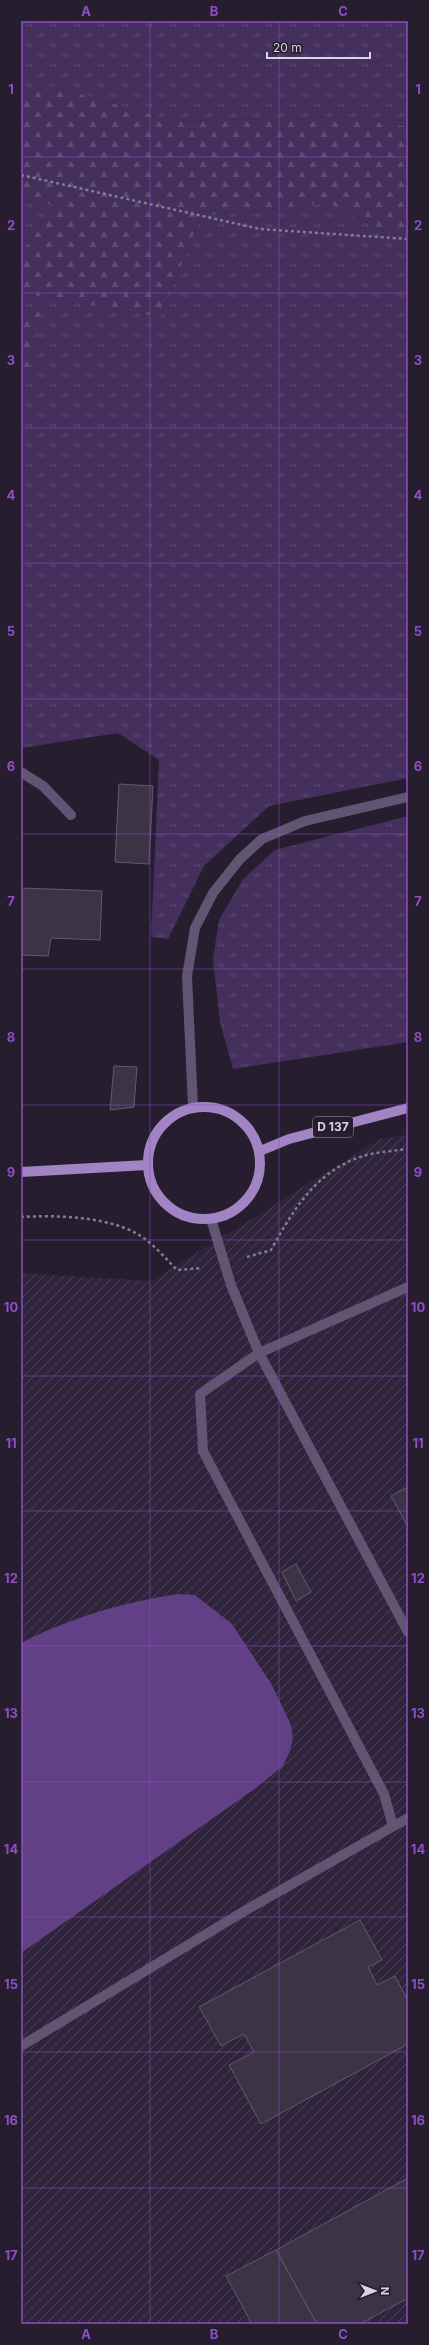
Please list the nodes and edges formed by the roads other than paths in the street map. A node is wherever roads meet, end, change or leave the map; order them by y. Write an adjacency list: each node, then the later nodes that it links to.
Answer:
1 (21, 772): 3 (lane)
2 (408, 797): 4 (lane)
3 (71, 815)
4 (194, 1107): 6 (main road); 7 (main road)
5 (408, 1108): 6 (main road, D 137)
6 (260, 1151): 9 (main road)
7 (147, 1165): 8 (main road); 9 (main road)
8 (21, 1172)
9 (211, 1219): 11 (lane)
10 (408, 1287): 11 (lane)
11 (259, 1353): 12 (lane); 14 (lane)
12 (408, 1632)
13 (408, 1818): 14 (lane)
14 (393, 1826): 15 (lane)
15 (21, 2046)

